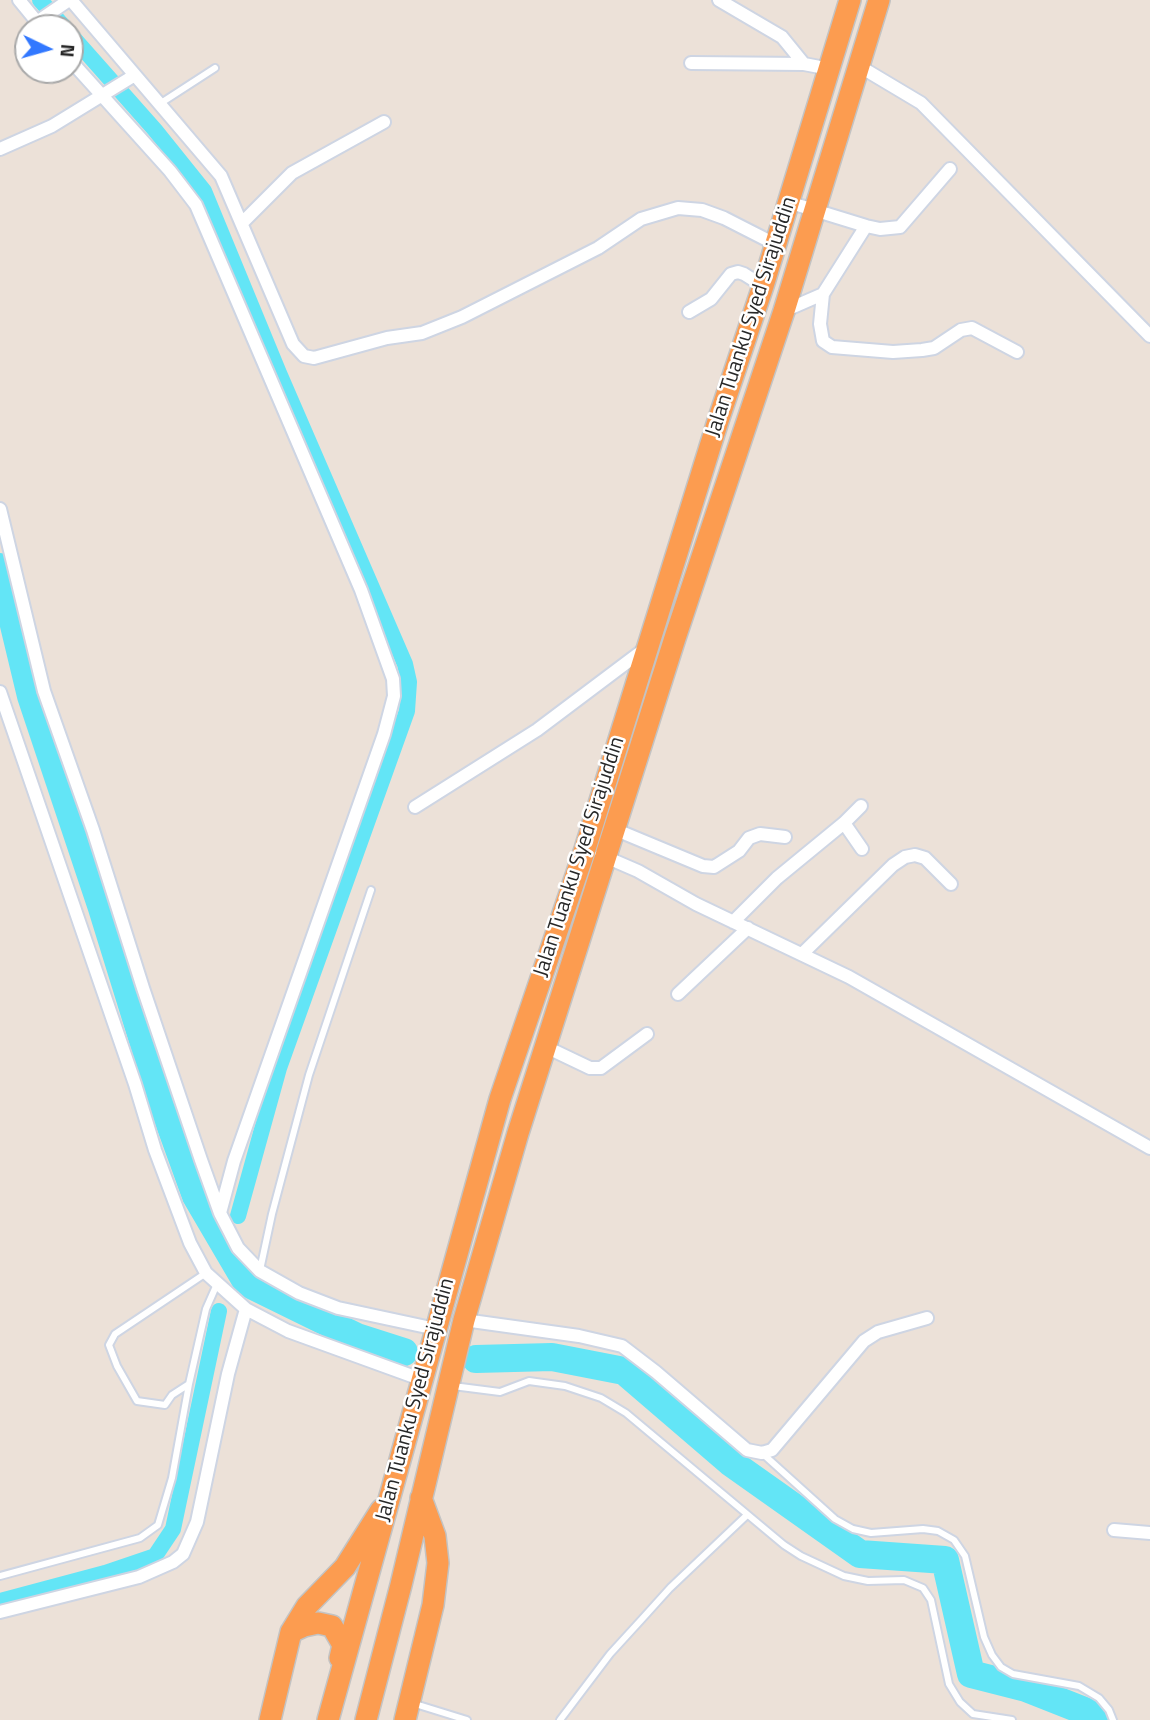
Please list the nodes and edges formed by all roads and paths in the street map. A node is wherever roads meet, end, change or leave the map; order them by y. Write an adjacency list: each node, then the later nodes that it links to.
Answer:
1 (19, 0): 6 (street)
2 (719, 0): 9 (street)
3 (850, 0): 12 (highway, Jalan Tuanku Syed Sirajuddin)
4 (879, 0): 10 (highway, Jalan Tuanku Syed Sirajuddin)
5 (66, 2): 7 (street); 14 (street)
6 (32, 14)
7 (51, 14)
8 (691, 63): 9 (street)
9 (804, 64): 12 (street)
10 (859, 66): 21 (highway, Jalan Tuanku Syed Sirajuddin); 29 (street)
11 (215, 68): 16 (lane)
12 (830, 69): 20 (highway, Jalan Tuanku Syed Sirajuddin)
13 (84, 73): 15 (street)
14 (130, 79): 15 (street); 16 (street)
15 (106, 94): 18 (street); 51 (street)
16 (161, 103): 22 (street)
17 (384, 122): 22 (street)
18 (0, 149)
19 (950, 169): 23 (street)
20 (788, 202): 21 (street); 24 (highway, Jalan Tuanku Syed Sirajuddin)
21 (814, 211): 23 (street); 27 (highway, Jalan Tuanku Syed Sirajuddin)
22 (242, 223): 24 (street)
23 (866, 226): 26 (street)
24 (775, 244): 25 (highway, Jalan Tuanku Syed Sirajuddin)
25 (763, 285): 28 (street); 32 (highway, Jalan Tuanku Syed Sirajuddin)
26 (823, 294): 27 (street); 30 (street)
27 (784, 311): 37 (highway, Jalan Tuanku Syed Sirajuddin)
28 (689, 312)
29 (1150, 336)
30 (1017, 352)
31 (0, 509): 51 (street)
32 (647, 647): 35 (street); 39 (highway, Jalan Tuanku Syed Sirajuddin)
33 (0, 692): 53 (street)
34 (861, 806): 36 (street)
35 (415, 807)
36 (844, 823): 40 (street); 44 (street)
37 (614, 829): 38 (street); 41 (highway, Jalan Tuanku Syed Sirajuddin)
38 (785, 837)
39 (584, 849): 41 (street); 58 (highway, Jalan Tuanku Syed Sirajuddin)
40 (862, 849)
41 (605, 857): 44 (street); 49 (highway, Jalan Tuanku Syed Sirajuddin)
42 (951, 884): 46 (street)
43 (371, 890): 52 (lane)
44 (733, 922): 45 (street)
45 (748, 928): 46 (street); 47 (street)
46 (803, 953): 50 (street)
47 (678, 993)
48 (647, 1034): 49 (street)
49 (546, 1047): 57 (highway, Jalan Tuanku Syed Sirajuddin)
50 (1150, 1148)
51 (220, 1213): 52 (street)
52 (260, 1271): 58 (street)
53 (206, 1273): 54 (street); 60 (lane)
54 (217, 1284): 55 (street); 60 (lane)
55 (246, 1309): 59 (street); 71 (street)
56 (928, 1318): 62 (street)
57 (464, 1320): 61 (highway, Jalan Tuanku Syed Sirajuddin); 62 (street)
58 (436, 1329): 59 (highway, Jalan Tuanku Syed Sirajuddin)
59 (422, 1380): 63 (highway, Jalan Tuanku Syed Sirajuddin)
60 (189, 1384): 68 (lane)
61 (448, 1385): 64 (highway, Jalan Tuanku Syed Sirajuddin); 65 (lane)
62 (762, 1453): 81 (lane)
63 (393, 1491): 72 (highway); 73 (highway, Jalan Tuanku Syed Sirajuddin)
64 (421, 1498): 69 (highway, Jalan Tuanku Syed Sirajuddin); 70 (highway)
65 (747, 1515): 79 (lane); 80 (lane)
66 (1114, 1530): 67 (street)
67 (1150, 1533)
68 (0, 1577)
69 (401, 1585): 70 (highway); 77 (highway, Jalan Tuanku Syed Sirajuddin)
70 (433, 1605): 74 (highway)
71 (0, 1612)
72 (291, 1632): 73 (highway); 75 (highway)
73 (333, 1696): 76 (highway, Jalan Tuanku Syed Sirajuddin)
74 (407, 1711): 78 (lane)
75 (270, 1720)
76 (328, 1720)
77 (366, 1720)
78 (467, 1720)
79 (560, 1720)
80 (1012, 1720)
81 (1112, 1720)

